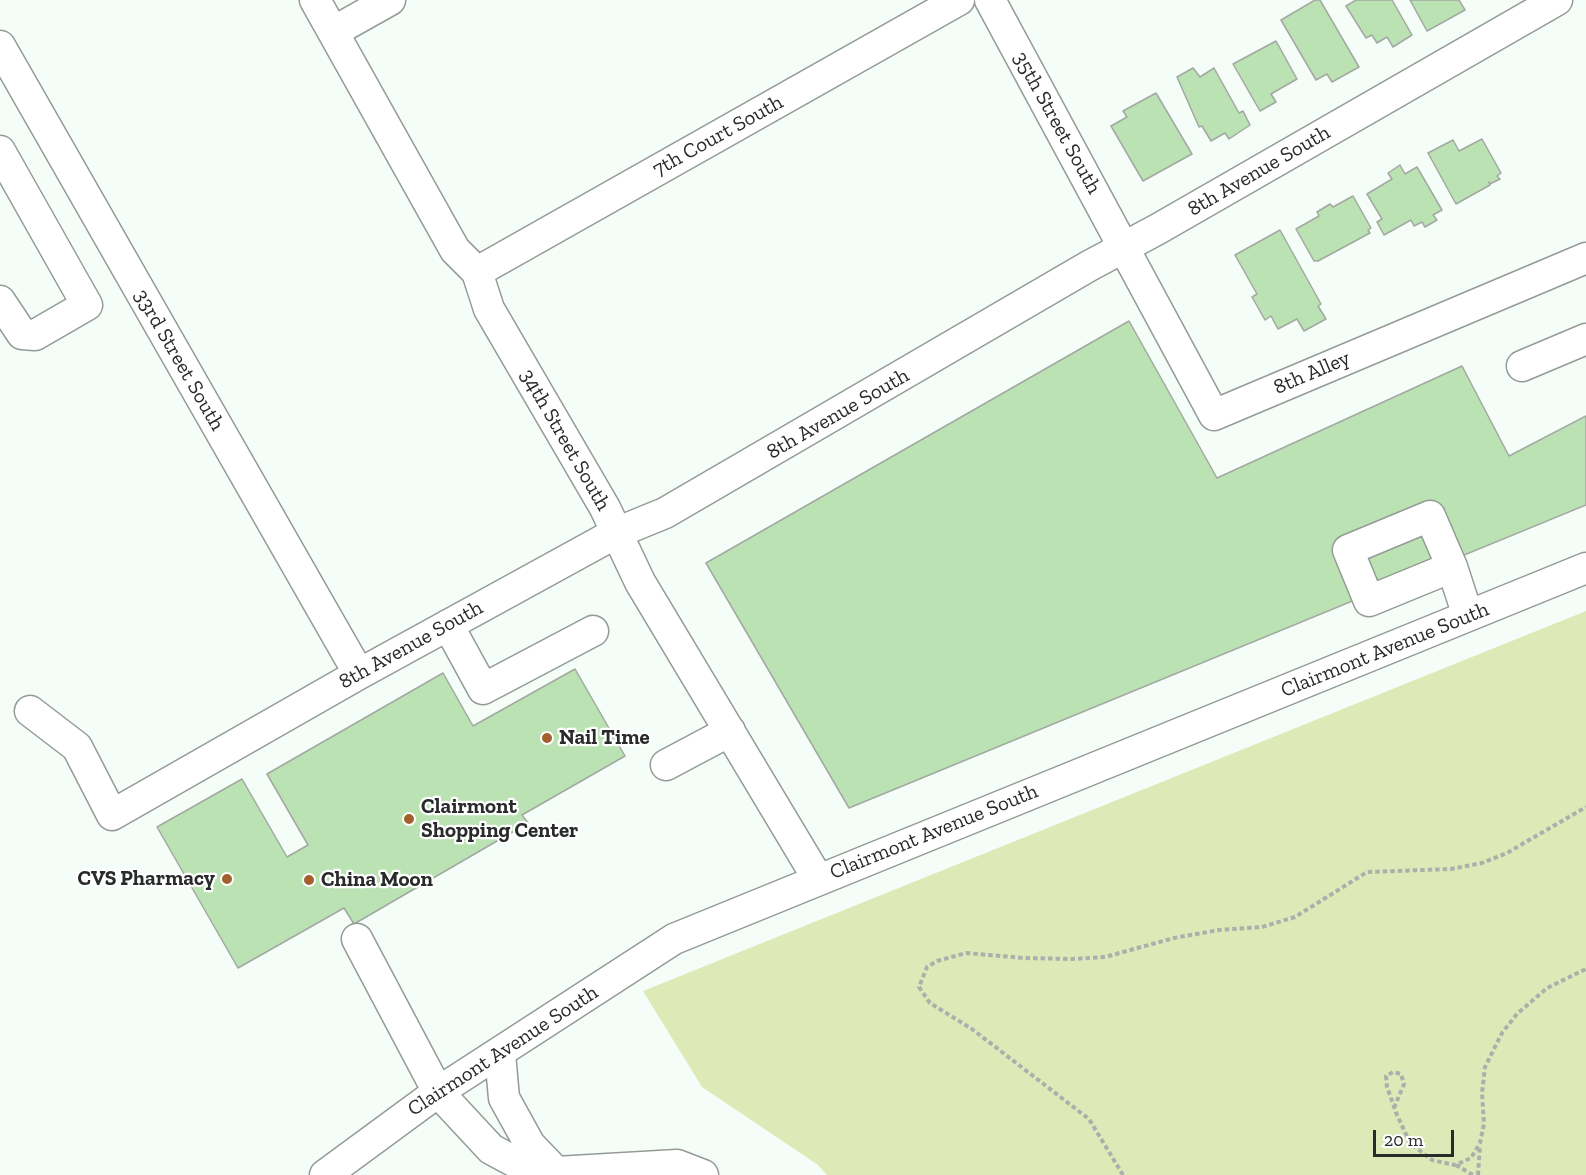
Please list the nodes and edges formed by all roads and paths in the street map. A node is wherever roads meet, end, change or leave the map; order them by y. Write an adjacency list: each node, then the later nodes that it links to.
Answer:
1 (315, 0): 6 (street, 34th Street South)
2 (390, 0): 6 (street)
3 (959, 0): 11 (street, 7th Court South)
4 (990, 0): 9 (street, 35th Street South)
5 (1557, 0): 9 (street, 8th Avenue South)
6 (333, 32): 11 (street, 34th Street South)
7 (0, 46): 21 (street, 33rd Street South)
8 (0, 151): 12 (street)
9 (1125, 247): 10 (street, 8th Alley); 15 (street, 8th Avenue South)
10 (1586, 258)
11 (477, 272): 15 (street, 34th Street South)
12 (0, 301)
13 (1586, 339): 14 (street)
14 (1522, 366)
15 (616, 533): 19 (street, 8th Avenue South); 23 (street, 34th Street South)
16 (1452, 567): 18 (street)
17 (1586, 568): 18 (street, Clairmont Avenue South)
18 (1468, 616): 26 (street, Clairmont Avenue South)
19 (448, 625): 20 (street); 21 (street, 8th Avenue South)
20 (593, 631)
21 (359, 674): 22 (street, 8th Avenue South)
22 (30, 711)
23 (730, 731): 24 (street); 26 (street, 34th Street South)
24 (666, 765)
25 (1586, 807): 37 (path)
26 (818, 879): 29 (street, Clairmont Avenue South)
27 (357, 939): 30 (street)
28 (1586, 969): 32 (path)
29 (500, 1054): 30 (street, Clairmont Avenue South); 34 (street)
30 (438, 1092): 34 (street); 35 (street, Clairmont Avenue South)
31 (1394, 1108): 31 (path); 33 (path)
32 (1482, 1135): 33 (path); 39 (path)
33 (1455, 1165): 38 (path)
34 (556, 1172): 36 (street)
35 (325, 1175)
36 (703, 1175)
37 (1123, 1175)
38 (1473, 1175)
39 (1479, 1175)

